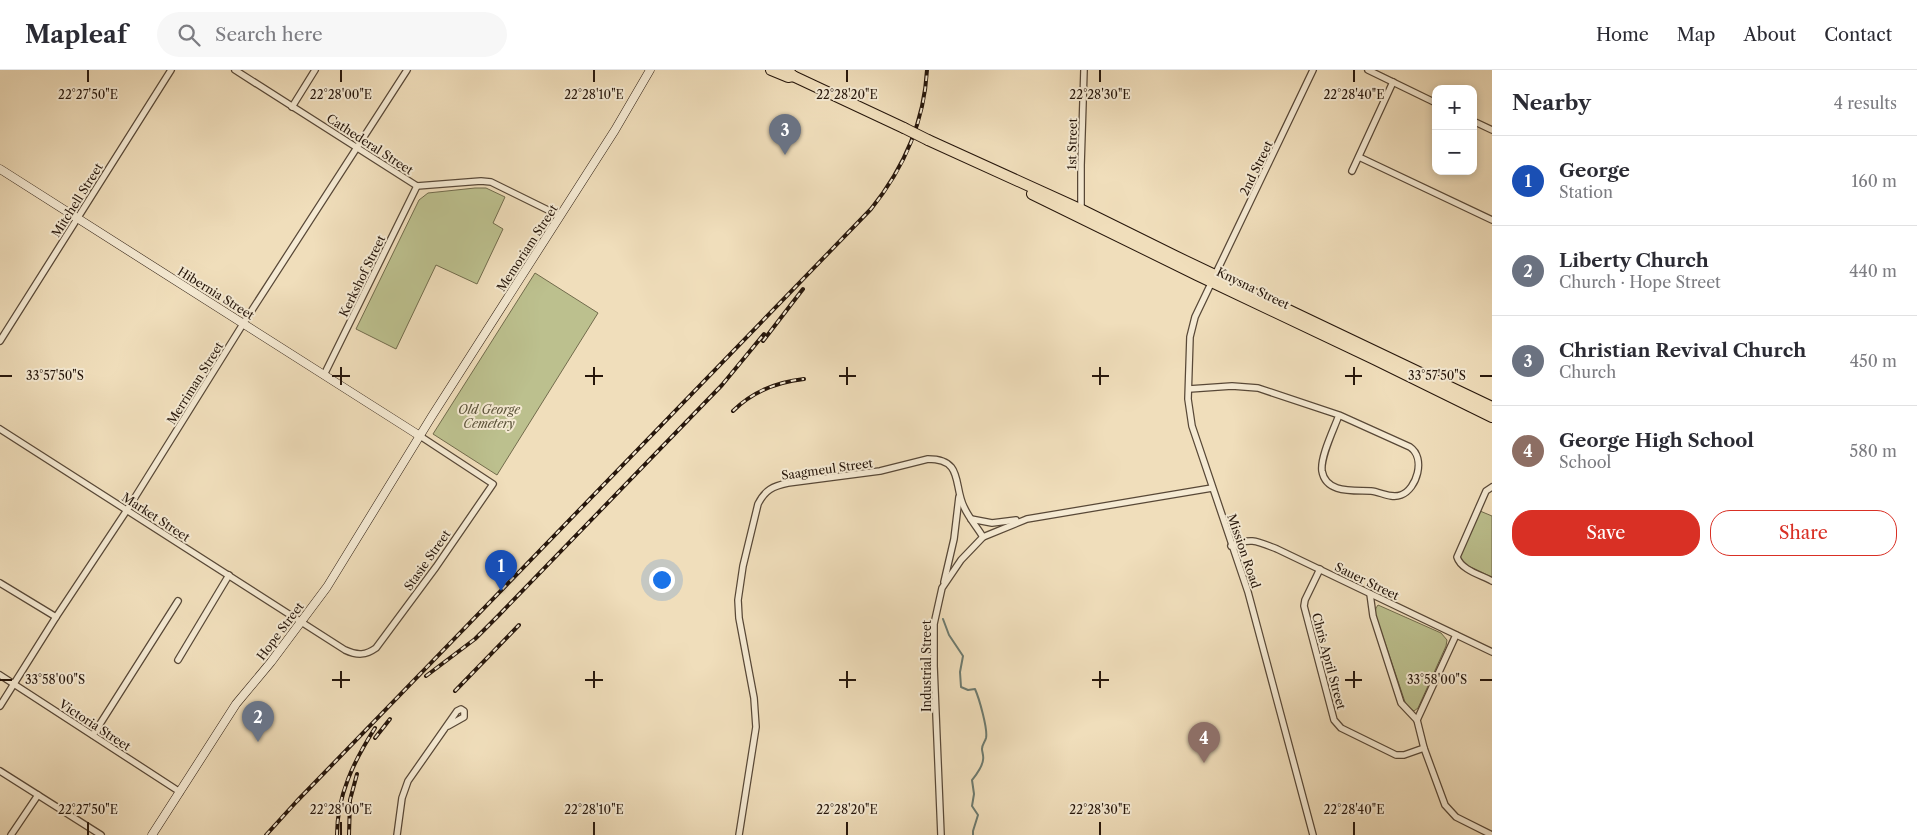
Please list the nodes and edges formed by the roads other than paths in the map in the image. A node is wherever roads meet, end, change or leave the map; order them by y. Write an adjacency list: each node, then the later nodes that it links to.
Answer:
1 (171, 70): 23 (street, Mitchell Street)
2 (235, 70): 13 (street, Cathederal Street)
3 (315, 70): 13 (street)
4 (407, 70): 16 (street, Merriman Street)
5 (650, 70): 22 (street, Memoriam Street)
6 (771, 70): 10 (highway, Knysna Street)
7 (1084, 70): 21 (street, 1st Street)
8 (1313, 70): 25 (street, 2nd Street)
9 (1368, 70): 11 (street)
10 (790, 73): 21 (highway, Knysna Street, bridge)
11 (1392, 82): 12 (street); 17 (street)
12 (1432, 101)
13 (292, 107): 16 (street, Cathederal Street)
14 (1477, 123): 15 (street)
15 (1492, 130)
16 (357, 147): 20 (street, Cathederal Street); 26 (street, Merriman Street)
17 (1359, 157): 19 (street); 24 (street)
18 (0, 169): 23 (street, Hibernia Street)
19 (1352, 172)
20 (417, 186): 22 (street, Cathederal Street); 28 (street, Kerkshof Street)
21 (1081, 214): 25 (highway, Knysna Street)
22 (560, 216): 34 (street, Memoriam Street)
23 (77, 218): 26 (street, Hibernia Street); 27 (street, Mitchell Street)
24 (1492, 220)
25 (1213, 278): 29 (street, Mission Road); 30 (highway, Knysna Street); 32 (highway, Knysna Street)
26 (243, 324): 28 (street, Hibernia Street); 38 (street, Merriman Street)
27 (0, 340)
28 (324, 375): 34 (street, Hibernia Street)
29 (1189, 389): 31 (street); 36 (street, Mission Road)
30 (1492, 407)
31 (1339, 415): 31 (street)
32 (1492, 418)
33 (0, 429): 38 (street, Market Street)
34 (420, 436): 51 (street, Hope Street); 51 (street, Stasie Street)
35 (1492, 487): 45 (street)
36 (1212, 488): 40 (street, Industrial Street); 42 (street, Mission Road)
37 (960, 495): 39 (street, Saagmeul Street); 47 (street); 69 (street, Saagmeul Street)
38 (127, 510): 44 (street, Market Street); 50 (street, Merriman Street)
39 (971, 519): 40 (street); 41 (street, Saagmeul Street)
40 (1027, 519): 41 (street, Industrial Street)
41 (983, 537): 47 (street, Industrial Street)
42 (1232, 546): 43 (street, Sauer Street); 71 (street, Mission Road)
43 (1320, 569): 48 (street, Sauer Street); 61 (street, Chris April Street)
44 (229, 575): 51 (street, Market Street); 54 (street)
45 (1492, 581)
46 (0, 583): 50 (street)
47 (942, 588): 70 (street, Industrial Street)
48 (1370, 594): 52 (street, Sauer Street); 58 (street)
49 (178, 601): 60 (street)
50 (56, 618): 56 (street, Merriman Street)
51 (301, 621): 63 (street, Hope Street)
52 (1456, 635): 53 (street, Sauer Street); 58 (street)
53 (1492, 652)
54 (178, 660)
55 (0, 675): 56 (street, Victoria Street)
56 (14, 684): 57 (street, Merriman Street); 60 (street, Victoria Street)
57 (0, 706)
58 (1417, 720): 61 (street)
59 (448, 726): 68 (street)
60 (92, 735): 63 (street, Victoria Street)
61 (1424, 748): 72 (street)
62 (0, 771): 64 (street)
63 (180, 792): 67 (street, Hope Street)
64 (38, 795): 65 (street); 66 (street)
65 (11, 835)
66 (101, 835)
67 (152, 835)
68 (397, 835)
69 (739, 835)
70 (941, 835)
71 (1313, 835)
72 (1492, 835)

